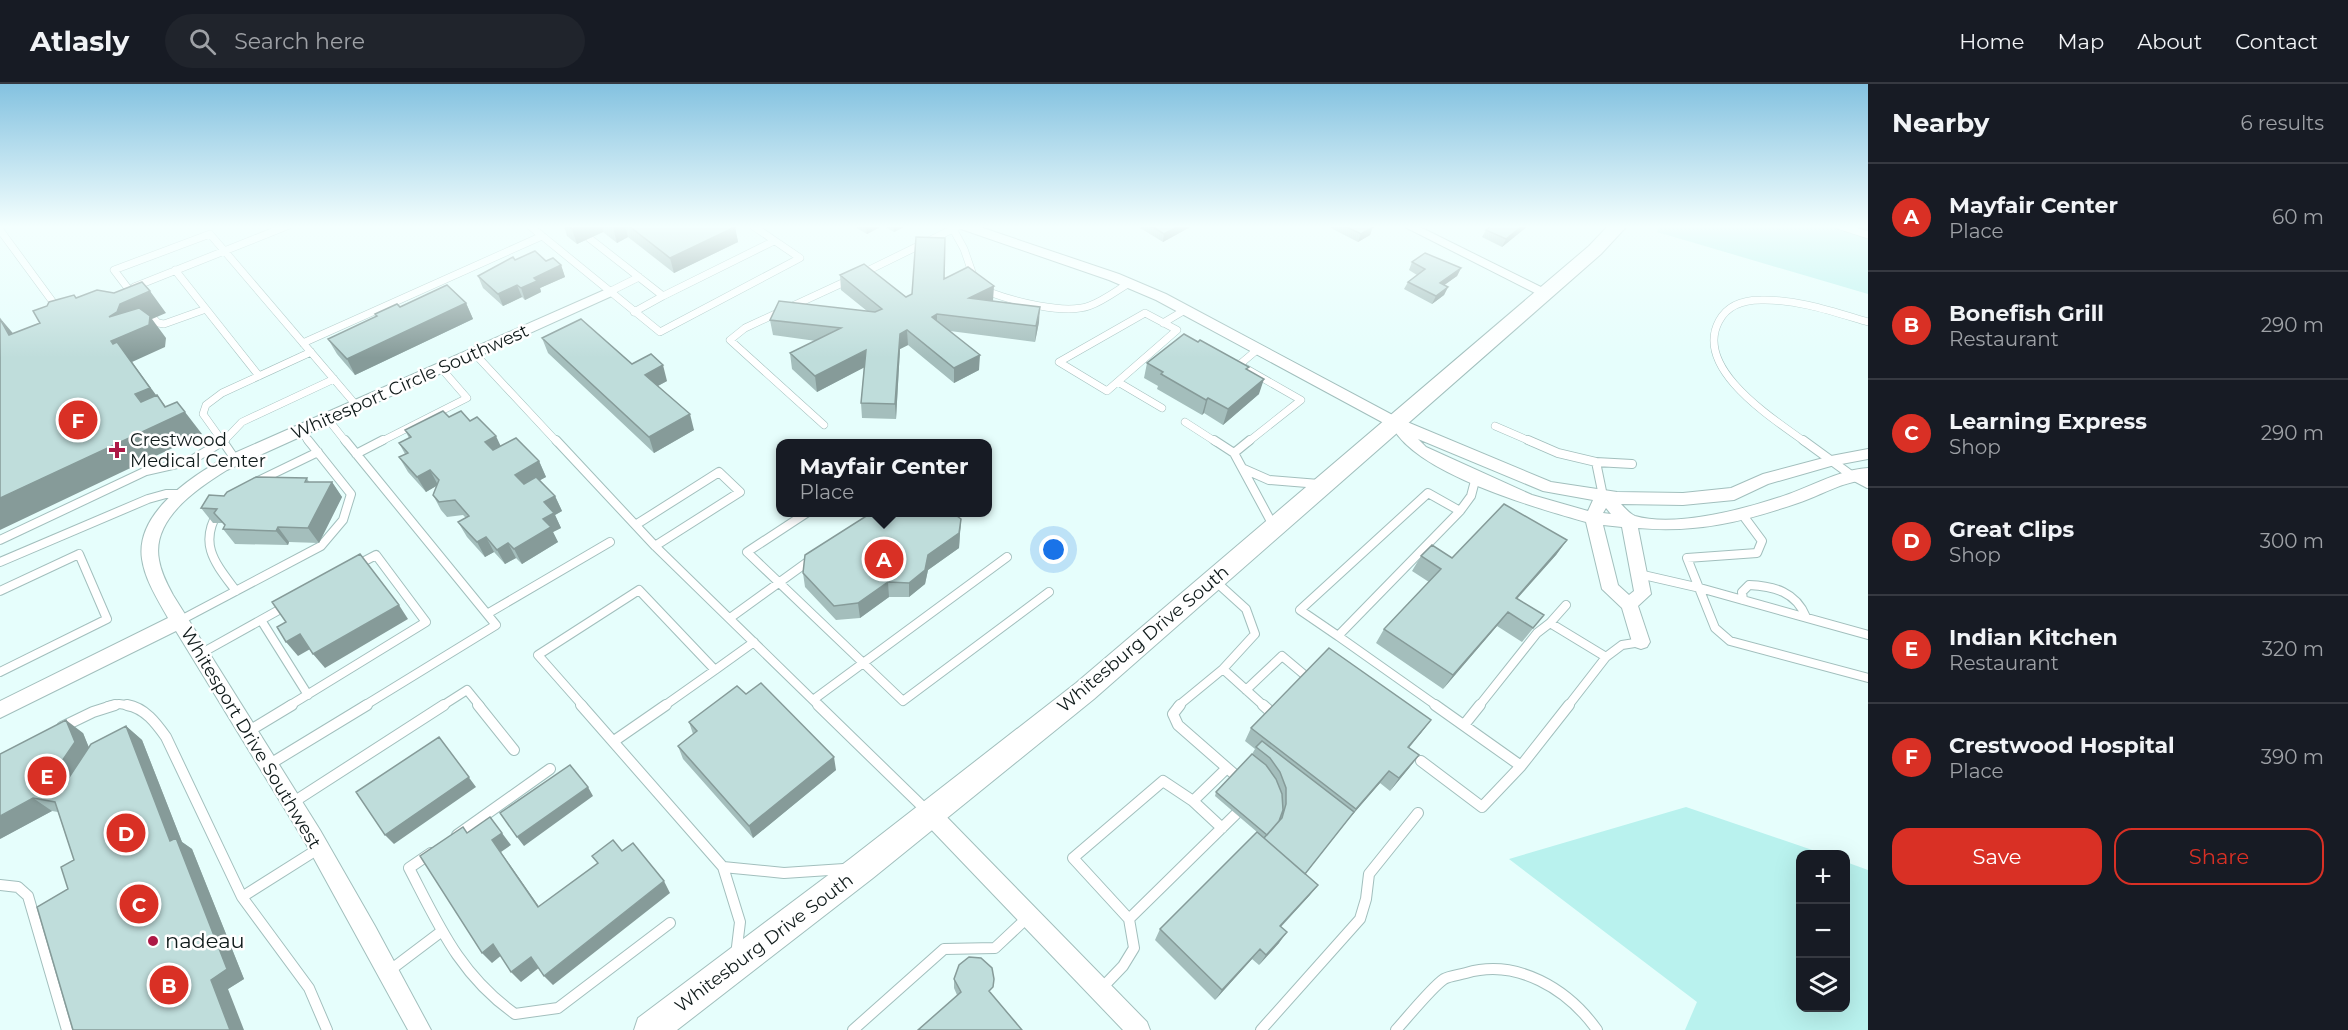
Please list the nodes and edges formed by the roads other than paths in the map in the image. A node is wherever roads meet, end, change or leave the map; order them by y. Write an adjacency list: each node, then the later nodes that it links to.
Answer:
1 (29, 270): 27 (lane)
2 (114, 270): 18 (lane)
3 (175, 270): 18 (lane); 24 (lane)
4 (240, 270): 32 (lane)
5 (466, 270): 32 (lane)
6 (583, 270): 19 (lane)
7 (630, 270): 15 (lane)
8 (715, 270): 23 (lane)
9 (777, 270): 26 (lane)
10 (870, 270): 47 (lane)
11 (971, 270): 17 (lane)
12 (1090, 270): 16 (street)
13 (1499, 270): 22 (street)
14 (1572, 270): 22 (main road, Whitesburg Drive South)
15 (639, 277): 19 (lane); 23 (lane)
16 (1129, 283): 20 (lane); 25 (street)
17 (981, 285)
18 (128, 289): 21 (lane); 24 (lane)
19 (609, 292): 26 (lane); 35 (street, Whitesport Circle Southwest)
20 (989, 292)
21 (117, 293)
22 (1546, 293): 46 (main road, Whitesburg Drive South)
23 (663, 296): 26 (lane)
24 (206, 309): 39 (lane)
25 (1185, 310): 29 (lane); 33 (street)
26 (634, 312)
27 (52, 319)
28 (1868, 322): 56 (lane)
29 (1163, 323): 30 (lane); 41 (lane)
30 (1177, 330): 31 (lane); 41 (lane)
31 (1187, 336)
32 (303, 343): 34 (lane)
33 (1258, 348): 37 (lane); 46 (street)
34 (310, 352): 39 (lane); 40 (lane)
35 (474, 354): 38 (street, Whitesport Circle Southwest); 74 (lane)
36 (1228, 359): 37 (lane)
37 (1239, 365): 52 (lane)
38 (441, 368): 42 (street, Whitesport Circle Southwest); 53 (lane)
39 (259, 376): 50 (lane)
40 (334, 379): 42 (lane); 50 (lane)
41 (1118, 382): 43 (lane)
42 (357, 405): 44 (street, Whitesport Circle Southwest)
43 (1162, 408)
44 (327, 418): 49 (street, Whitesport Circle Southwest); 53 (lane)
45 (1185, 422): 52 (lane)
46 (1395, 423): 62 (street); 63 (main road, Whitesburg Drive South); 67 (street)
47 (824, 425)
48 (1495, 426): 57 (lane)
49 (300, 430): 51 (lane); 55 (street, Whitesport Circle Southwest)
50 (223, 442): 55 (lane); 76 (lane)
51 (318, 452): 65 (lane); 88 (lane)
52 (1234, 453): 59 (lane)
53 (356, 454): 94 (lane)
54 (1868, 454): 56 (street)
55 (235, 459): 66 (street, Whitesport Circle Southwest)
56 (1831, 461): 61 (lane); 67 (street)
57 (1596, 462): 58 (lane); 67 (lane)
58 (1632, 464)
59 (1244, 468): 63 (lane); 75 (lane)
60 (1868, 474): 61 (street)
61 (1851, 475): 64 (lane); 70 (street)
62 (1476, 477): 69 (lane); 72 (street)
63 (1325, 484): 75 (main road, Whitesburg Drive South)
64 (1868, 484)
65 (244, 487)
66 (180, 494): 81 (lane); 98 (street, Whitesport Circle Southwest)
67 (1603, 496): 72 (street); 73 (street)
68 (224, 504): 88 (lane)
69 (1460, 512): 101 (lane); 101 (lane)
70 (1742, 514): 73 (street); 86 (lane)
71 (802, 517): 85 (lane)
72 (1593, 518): 73 (street); 92 (street)
73 (1629, 521): 83 (street)
74 (636, 524): 78 (lane); 78 (lane)
75 (1274, 528): 84 (main road, Whitesburg Drive South)
76 (0, 540)
77 (610, 542): 94 (lane)
78 (655, 546): 95 (lane)
79 (821, 551): 85 (lane)
80 (1007, 557): 106 (lane)
81 (0, 562)
82 (344, 573): 113 (lane)
83 (1639, 574): 86 (lane); 92 (street)
84 (1214, 580): 107 (lane); 129 (main road, Whitesburg Drive South)
85 (778, 583): 95 (lane); 106 (lane)
86 (1700, 588): 90 (lane); 111 (lane)
87 (0, 591): 109 (lane)
88 (236, 591): 98 (lane)
89 (1049, 592): 106 (lane)
90 (1743, 600): 96 (lane); 96 (lane)
91 (292, 602): 97 (lane)
92 (1629, 604): 103 (street)
93 (1566, 605): 99 (lane)
94 (487, 614): 123 (lane)
95 (730, 618): 102 (lane)
96 (1806, 618): 100 (lane)
97 (261, 620): 104 (lane); 113 (lane)
98 (179, 621): 104 (street, Whitesport Drive Southwest); 115 (street, Whitesport Drive Southwest)
99 (1550, 622): 105 (lane); 117 (lane)
100 (1868, 635)
101 (1338, 636): 117 (lane)
102 (754, 642): 108 (lane); 114 (lane)
103 (1641, 642): 105 (lane)
104 (200, 654): 118 (street, Whitesport Drive Southwest)
105 (1606, 657): 124 (lane)
106 (863, 664): 114 (lane)
107 (1223, 669): 112 (lane); 126 (lane)
108 (715, 670): 120 (lane); 120 (lane)
109 (0, 672)
110 (1307, 677): 112 (lane)
111 (1868, 678)
112 (1246, 690): 116 (lane)
113 (308, 695): 118 (lane)
114 (813, 700): 129 (lane)
115 (0, 710)
116 (1272, 713)
117 (1464, 725): 124 (lane)
118 (249, 731): 123 (street, Whitesport Drive Southwest)
119 (52, 732): 136 (lane)
120 (614, 741): 133 (lane)
121 (514, 750): 127 (lane)
122 (1421, 761): 124 (lane)
123 (270, 764): 127 (street, Whitesport Drive Southwest)
124 (1521, 766)
125 (550, 769): 140 (lane)
126 (1193, 801): 131 (lane); 138 (lane)
127 (292, 803): 132 (street, Whitesport Drive Southwest)
128 (1418, 813): 150 (lane)
129 (930, 814): 134 (main road, Whitesburg Drive South); 137 (street)
130 (1236, 814): 131 (lane)
131 (1222, 828): 138 (lane)
132 (318, 849): 136 (lane); 142 (street, Whitesport Drive Southwest)
133 (723, 867): 134 (lane); 141 (lane)
134 (862, 868): 141 (main road, Whitesburg Drive South)
135 (0, 885): 144 (lane)
136 (242, 897): 145 (lane)
137 (1029, 916): 143 (street); 148 (lane)
138 (1129, 919): 143 (lane)
139 (670, 923): 140 (lane)
140 (442, 931): 142 (lane)
141 (735, 966): 147 (main road, Whitesburg Drive South)
142 (389, 971): 146 (street, Whitesport Drive Southwest)
143 (1100, 990): 149 (street)
144 (67, 1030)
145 (327, 1030)
146 (420, 1030)
147 (650, 1030)
148 (853, 1030)
149 (1139, 1030)
150 (1262, 1030)
151 (1396, 1030): 152 (lane)
152 (1598, 1030)

